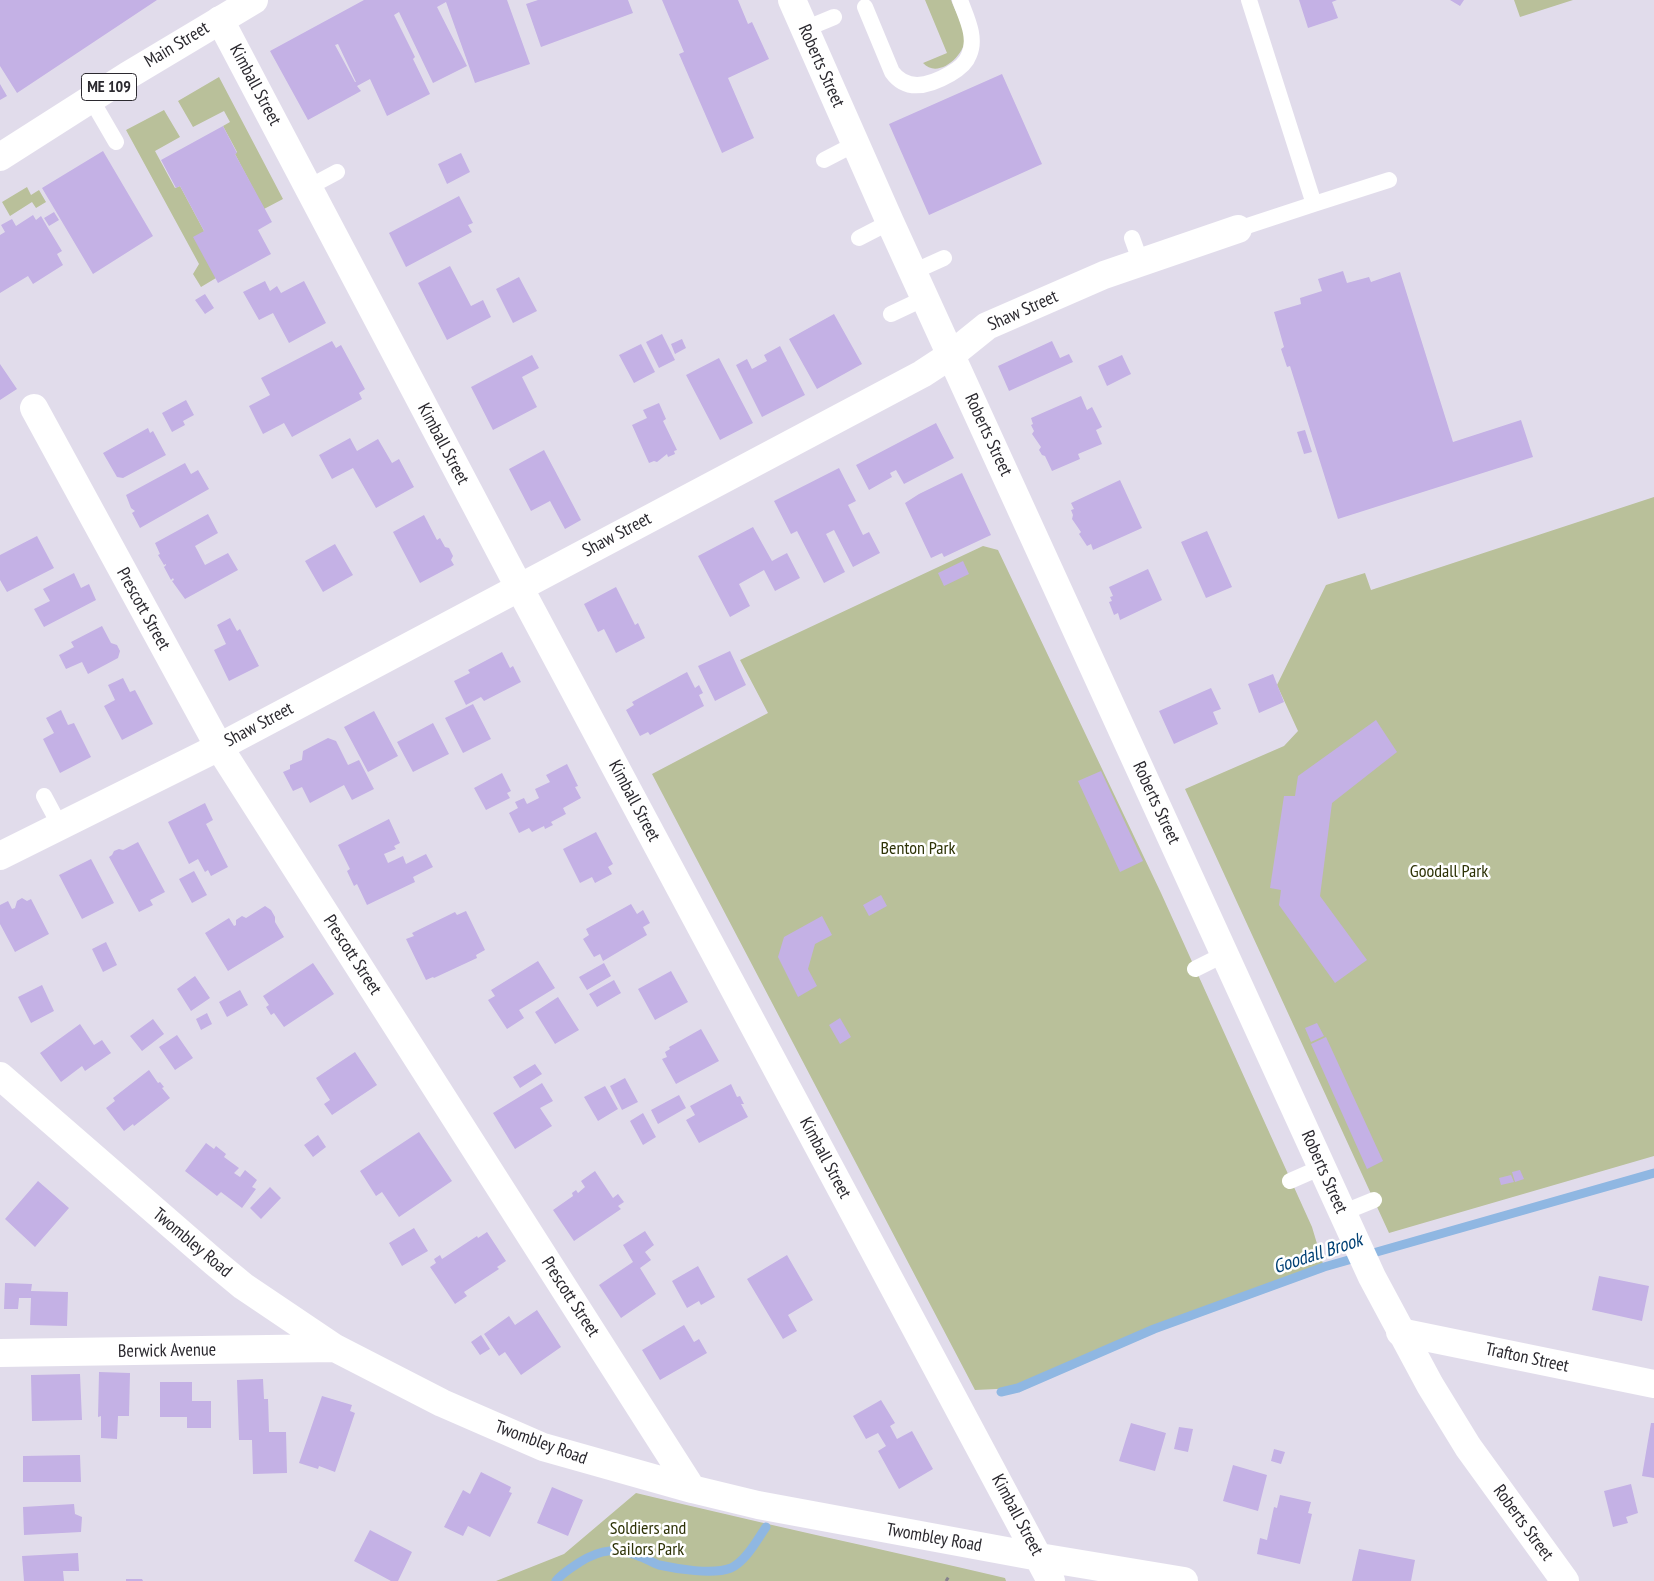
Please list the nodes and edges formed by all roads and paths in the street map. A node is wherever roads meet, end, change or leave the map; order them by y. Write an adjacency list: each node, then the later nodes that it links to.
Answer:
1 (254, 0): 7 (main road, Main Street / ME 109)
2 (792, 0): 8 (main road, Roberts Street)
3 (960, 0): 5 (lane)
4 (1249, 0): 17 (lane)
5 (865, 7)
6 (834, 17): 8 (lane)
7 (220, 20): 9 (main road, Main Street / ME 109); 16 (main road, Kimball Street)
8 (805, 29): 11 (main road, Roberts Street)
9 (91, 99): 10 (lane); 12 (main road, Main Street / ME 109)
10 (116, 142)
11 (856, 144): 13 (lane); 18 (main road, Roberts Street)
12 (0, 156)
13 (824, 160)
14 (337, 172): 16 (lane)
15 (1389, 180): 17 (lane)
16 (309, 187): 29 (main road, Kimball Street)
17 (1314, 204): 19 (lane)
18 (890, 222): 20 (lane); 24 (main road, Roberts Street)
19 (1238, 229): 23 (main road, Shaw Street)
20 (859, 238)
21 (1132, 238): 23 (lane)
22 (944, 258): 24 (lane)
23 (1141, 263): 27 (main road, Shaw Street)
24 (913, 272): 25 (main road, Roberts Street)
25 (925, 298): 26 (lane); 27 (main road, Roberts Street)
26 (891, 314)
27 (951, 354): 29 (main road, Shaw Street); 34 (main road, Roberts Street)
28 (34, 408): 30 (main road, Prescott Street)
29 (519, 587): 30 (main road, Shaw Street); 46 (main road, Kimball Street)
30 (219, 746): 32 (main road, Shaw Street); 45 (main road, Prescott Street)
31 (44, 796): 32 (lane)
32 (60, 826): 33 (main road, Shaw Street)
33 (0, 856)
34 (1225, 954): 35 (lane); 37 (main road, Roberts Street)
35 (1195, 969)
36 (0, 1076): 42 (main road, Twombley Road)
37 (1322, 1168): 38 (lane); 40 (main road, Roberts Street)
38 (1290, 1181)
39 (1374, 1200): 40 (lane)
40 (1346, 1222): 41 (main road, Roberts Street)
41 (1400, 1332): 44 (main road, Trafton Street); 51 (main road, Roberts Street)
42 (335, 1348): 43 (main road, Berwick Avenue); 45 (main road, Twombley Road)
43 (0, 1353)
44 (1654, 1384)
45 (692, 1489): 46 (main road, Twombley Road)
46 (1040, 1557): 49 (main road, Kimball Street); 50 (main road, Twombley Road)
47 (950, 1576): 48 (path)
48 (946, 1581)
49 (1051, 1581)
50 (1184, 1581)
51 (1565, 1581)

